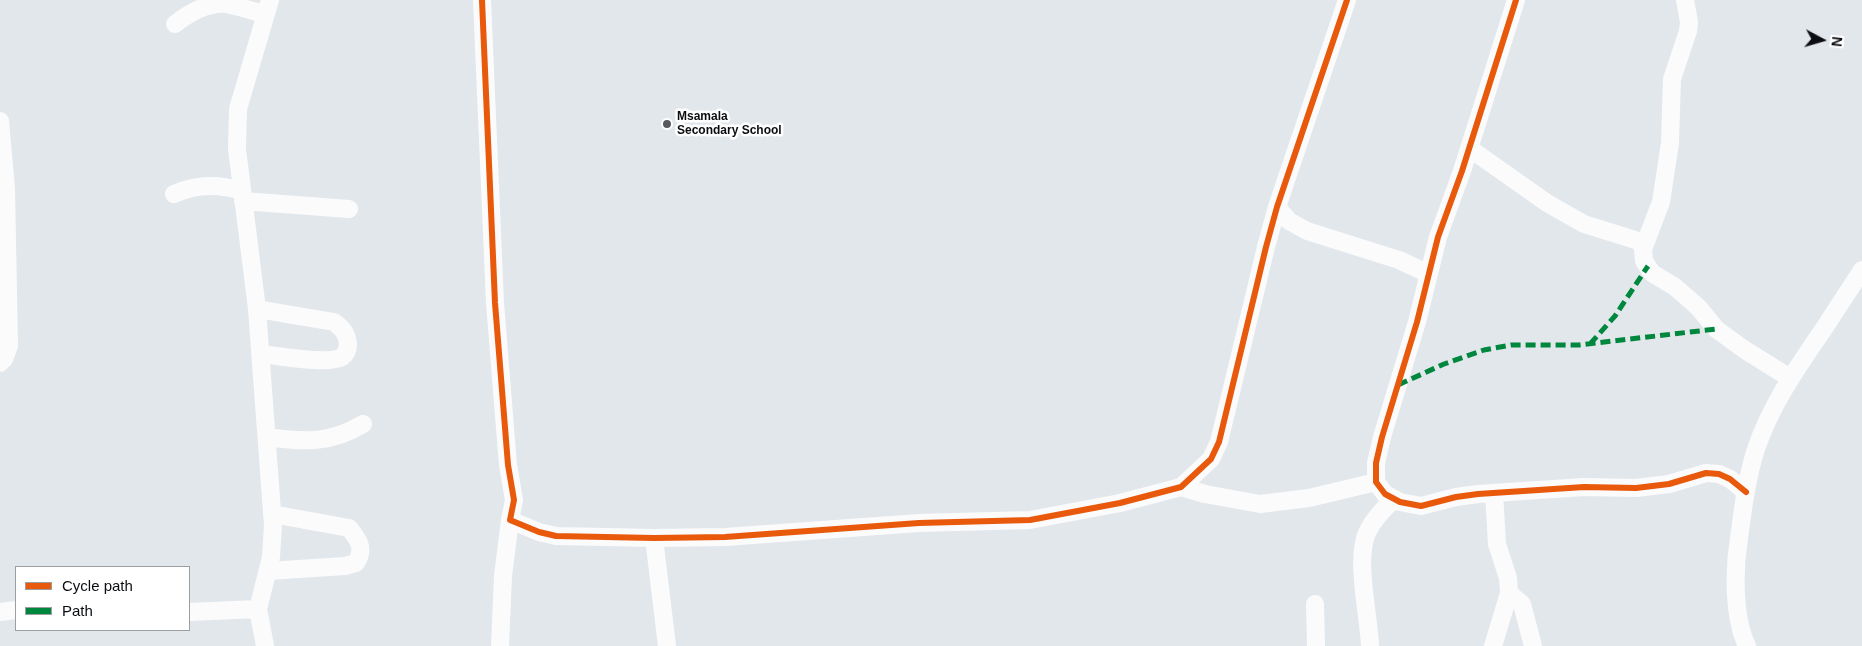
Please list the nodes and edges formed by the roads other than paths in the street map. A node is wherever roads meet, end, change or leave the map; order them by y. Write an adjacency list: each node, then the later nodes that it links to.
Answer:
1 (482, 0): 28 (street)
2 (1347, 0): 11 (street)
3 (1516, 0): 8 (street)
4 (1685, 0): 13 (street)
5 (268, 7): 6 (street); 10 (street)
6 (175, 24)
7 (0, 121): 18 (street)
8 (1469, 148): 13 (street); 15 (street)
9 (174, 194): 10 (street)
10 (243, 196): 12 (street); 16 (street)
11 (1277, 207): 15 (street); 23 (street)
12 (349, 208)
13 (1645, 243): 19 (street)
14 (1862, 270): 19 (street)
15 (1429, 274): 22 (street)
16 (257, 309): 17 (street); 17 (street)
17 (260, 354): 21 (street)
18 (0, 363)
19 (1790, 378): 24 (street)
20 (363, 424): 21 (street)
21 (267, 437): 27 (street)
22 (1376, 482): 23 (street); 26 (street)
23 (1181, 486): 29 (street)
24 (1746, 492): 25 (street); 44 (street)
25 (1494, 493): 26 (street); 31 (street)
26 (1394, 499): 41 (street)
27 (272, 514): 30 (street); 30 (street)
28 (510, 520): 29 (street); 38 (street)
29 (654, 538): 39 (street)
30 (268, 571): 33 (street)
31 (1509, 592): 42 (street); 43 (street)
32 (1315, 604): 40 (street)
33 (258, 609): 36 (street); 37 (street)
34 (15, 610): 35 (street)
35 (0, 612)
36 (190, 612)
37 (265, 646)
38 (500, 646)
39 (668, 646)
40 (1316, 646)
41 (1370, 646)
42 (1493, 646)
43 (1533, 646)
44 (1747, 646)

